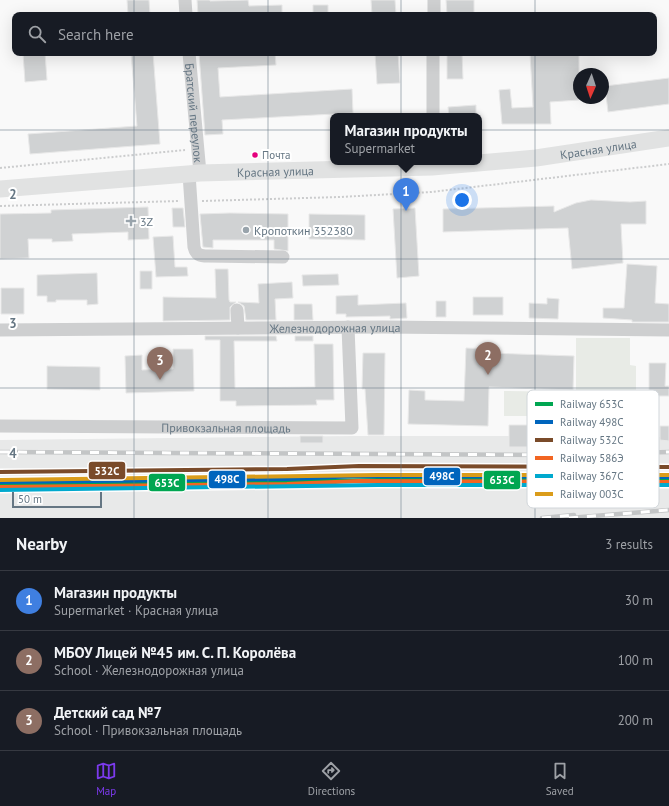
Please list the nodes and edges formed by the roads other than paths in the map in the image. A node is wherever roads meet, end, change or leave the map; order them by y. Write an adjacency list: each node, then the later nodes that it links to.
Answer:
1 (185, 0): 3 (street)
2 (434, 0): 4 (street)
3 (186, 12)
4 (434, 12)
5 (189, 56): 11 (street, Братский переулок)
6 (433, 56): 7 (street)
7 (433, 113)
8 (669, 138): 9 (main road, Красная улица)
9 (482, 162)
10 (432, 165): 11 (main road, Красная улица)
11 (194, 174): 12 (main road, Красная улица); 13 (street, Братский переулок)
12 (0, 189)
13 (283, 257)
14 (237, 310): 16 (street)
15 (348, 327): 16 (street, Железнодорожная улица); 18 (street, Железнодорожная улица); 19 (street, Привокзальная площадь)
16 (238, 328): 17 (street, Железнодорожная улица)
17 (0, 330)
18 (669, 330)
19 (0, 426)

